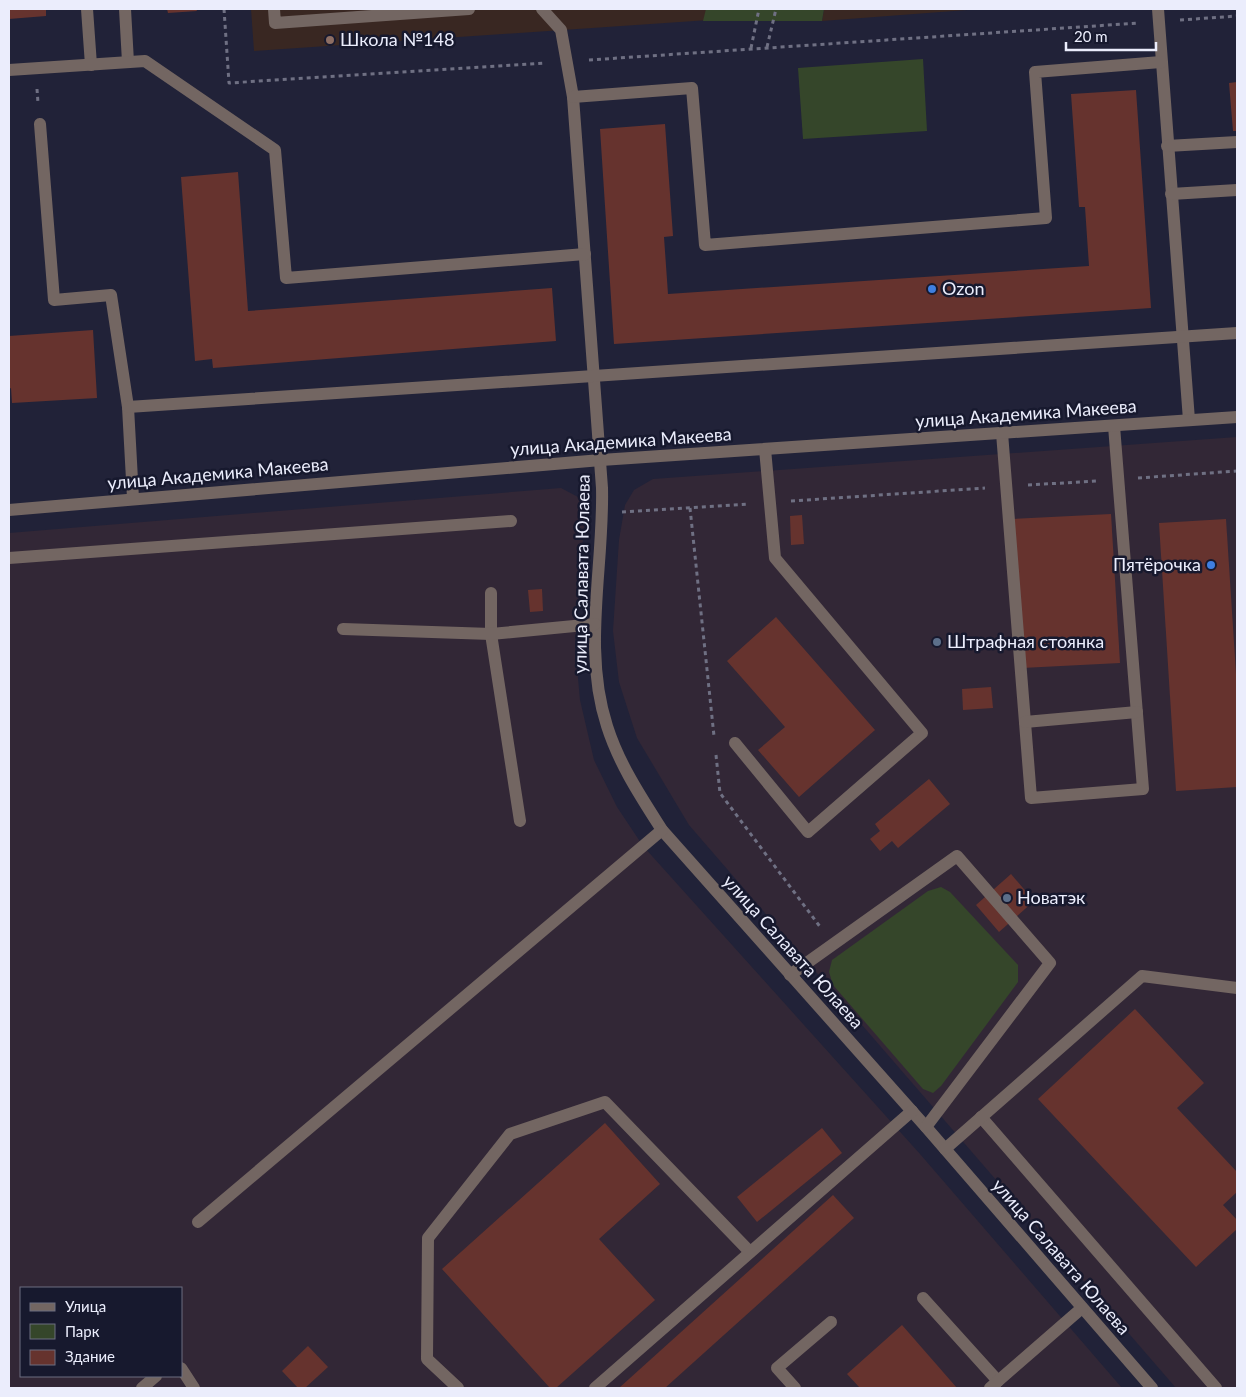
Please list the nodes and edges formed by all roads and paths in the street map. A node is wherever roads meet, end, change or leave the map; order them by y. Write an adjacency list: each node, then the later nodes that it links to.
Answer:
1 (87, 9): 16 (street)
2 (125, 9): 13 (street)
3 (224, 9): 14 (path)
4 (274, 9): 5 (street)
5 (469, 9)
6 (542, 9): 14 (street, улица Салавата Юлаева)
7 (759, 9): 12 (path)
8 (776, 9): 11 (path)
9 (1158, 15): 10 (path); 11 (path); 15 (street)
10 (1237, 16)
11 (768, 47): 12 (path)
12 (751, 48): 14 (path)
13 (128, 62): 16 (street); 25 (street)
14 (567, 62): 19 (street, улица Салавата Юлаева)
15 (1161, 62): 19 (street); 22 (street)
16 (91, 65): 17 (street)
17 (35, 68): 18 (street); 20 (path)
18 (9, 70)
19 (573, 98): 25 (street, улица Салавата Юлаева)
20 (40, 124): 29 (street)
21 (1237, 142): 22 (street)
22 (1167, 146): 24 (street)
23 (1237, 190): 24 (street)
24 (1171, 194): 27 (street)
25 (585, 254): 28 (street, улица Салавата Юлаева)
26 (1237, 333): 27 (street)
27 (1182, 336): 28 (street); 31 (street)
28 (594, 377): 29 (street); 35 (street, улица Салавата Юлаева)
29 (128, 407): 39 (street)
30 (1237, 417): 31 (street, улица Академика Макеева)
31 (1188, 420): 32 (street, улица Академика Макеева)
32 (1114, 426): 33 (street, улица Академика Макеева); 37 (street)
33 (1002, 433): 34 (street, улица Академика Макеева); 38 (street)
34 (765, 449): 35 (street, улица Академика Макеева); 40 (street)
35 (601, 460): 39 (street, улица Академика Макеева); 42 (street, улица Салавата Юлаева)
36 (1237, 471): 37 (path)
37 (1118, 479): 38 (path); 49 (street)
38 (1006, 487): 40 (path); 50 (street)
39 (133, 498): 41 (street, улица Академика Макеева)
40 (770, 502): 42 (path); 51 (street)
41 (9, 510)
42 (602, 514): 46 (street, улица Салавата Юлаева)
43 (511, 521): 44 (street)
44 (9, 558)
45 (491, 592): 48 (street)
46 (595, 624): 48 (street); 53 (street, улица Салавата Юлаева)
47 (343, 629): 48 (street)
48 (491, 634): 52 (street)
49 (1137, 712): 50 (street); 50 (street)
50 (1025, 722)
51 (735, 743)
52 (520, 821)
53 (662, 830): 54 (street, улица Салавата Юлаева); 60 (street)
54 (790, 975): 56 (street, улица Салавата Юлаева); 58 (street)
55 (1237, 988): 57 (street)
56 (912, 1111): 58 (street, улица Салавата Юлаева); 61 (street)
57 (981, 1117): 59 (street); 74 (street)
58 (926, 1127): 59 (street, улица Салавата Юлаева)
59 (945, 1149): 63 (street, улица Салавата Юлаева)
60 (198, 1222)
61 (750, 1252): 70 (street); 71 (street)
62 (923, 1298): 67 (street)
63 (1082, 1308): 67 (street); 73 (street, улица Салавата Юлаева)
64 (831, 1322): 72 (street)
65 (182, 1370): 69 (street)
66 (155, 1377): 68 (street)
67 (994, 1385)
68 (142, 1388)
69 (194, 1388)
70 (458, 1388)
71 (595, 1388)
72 (795, 1388)
73 (1152, 1388)
74 (1216, 1388)

